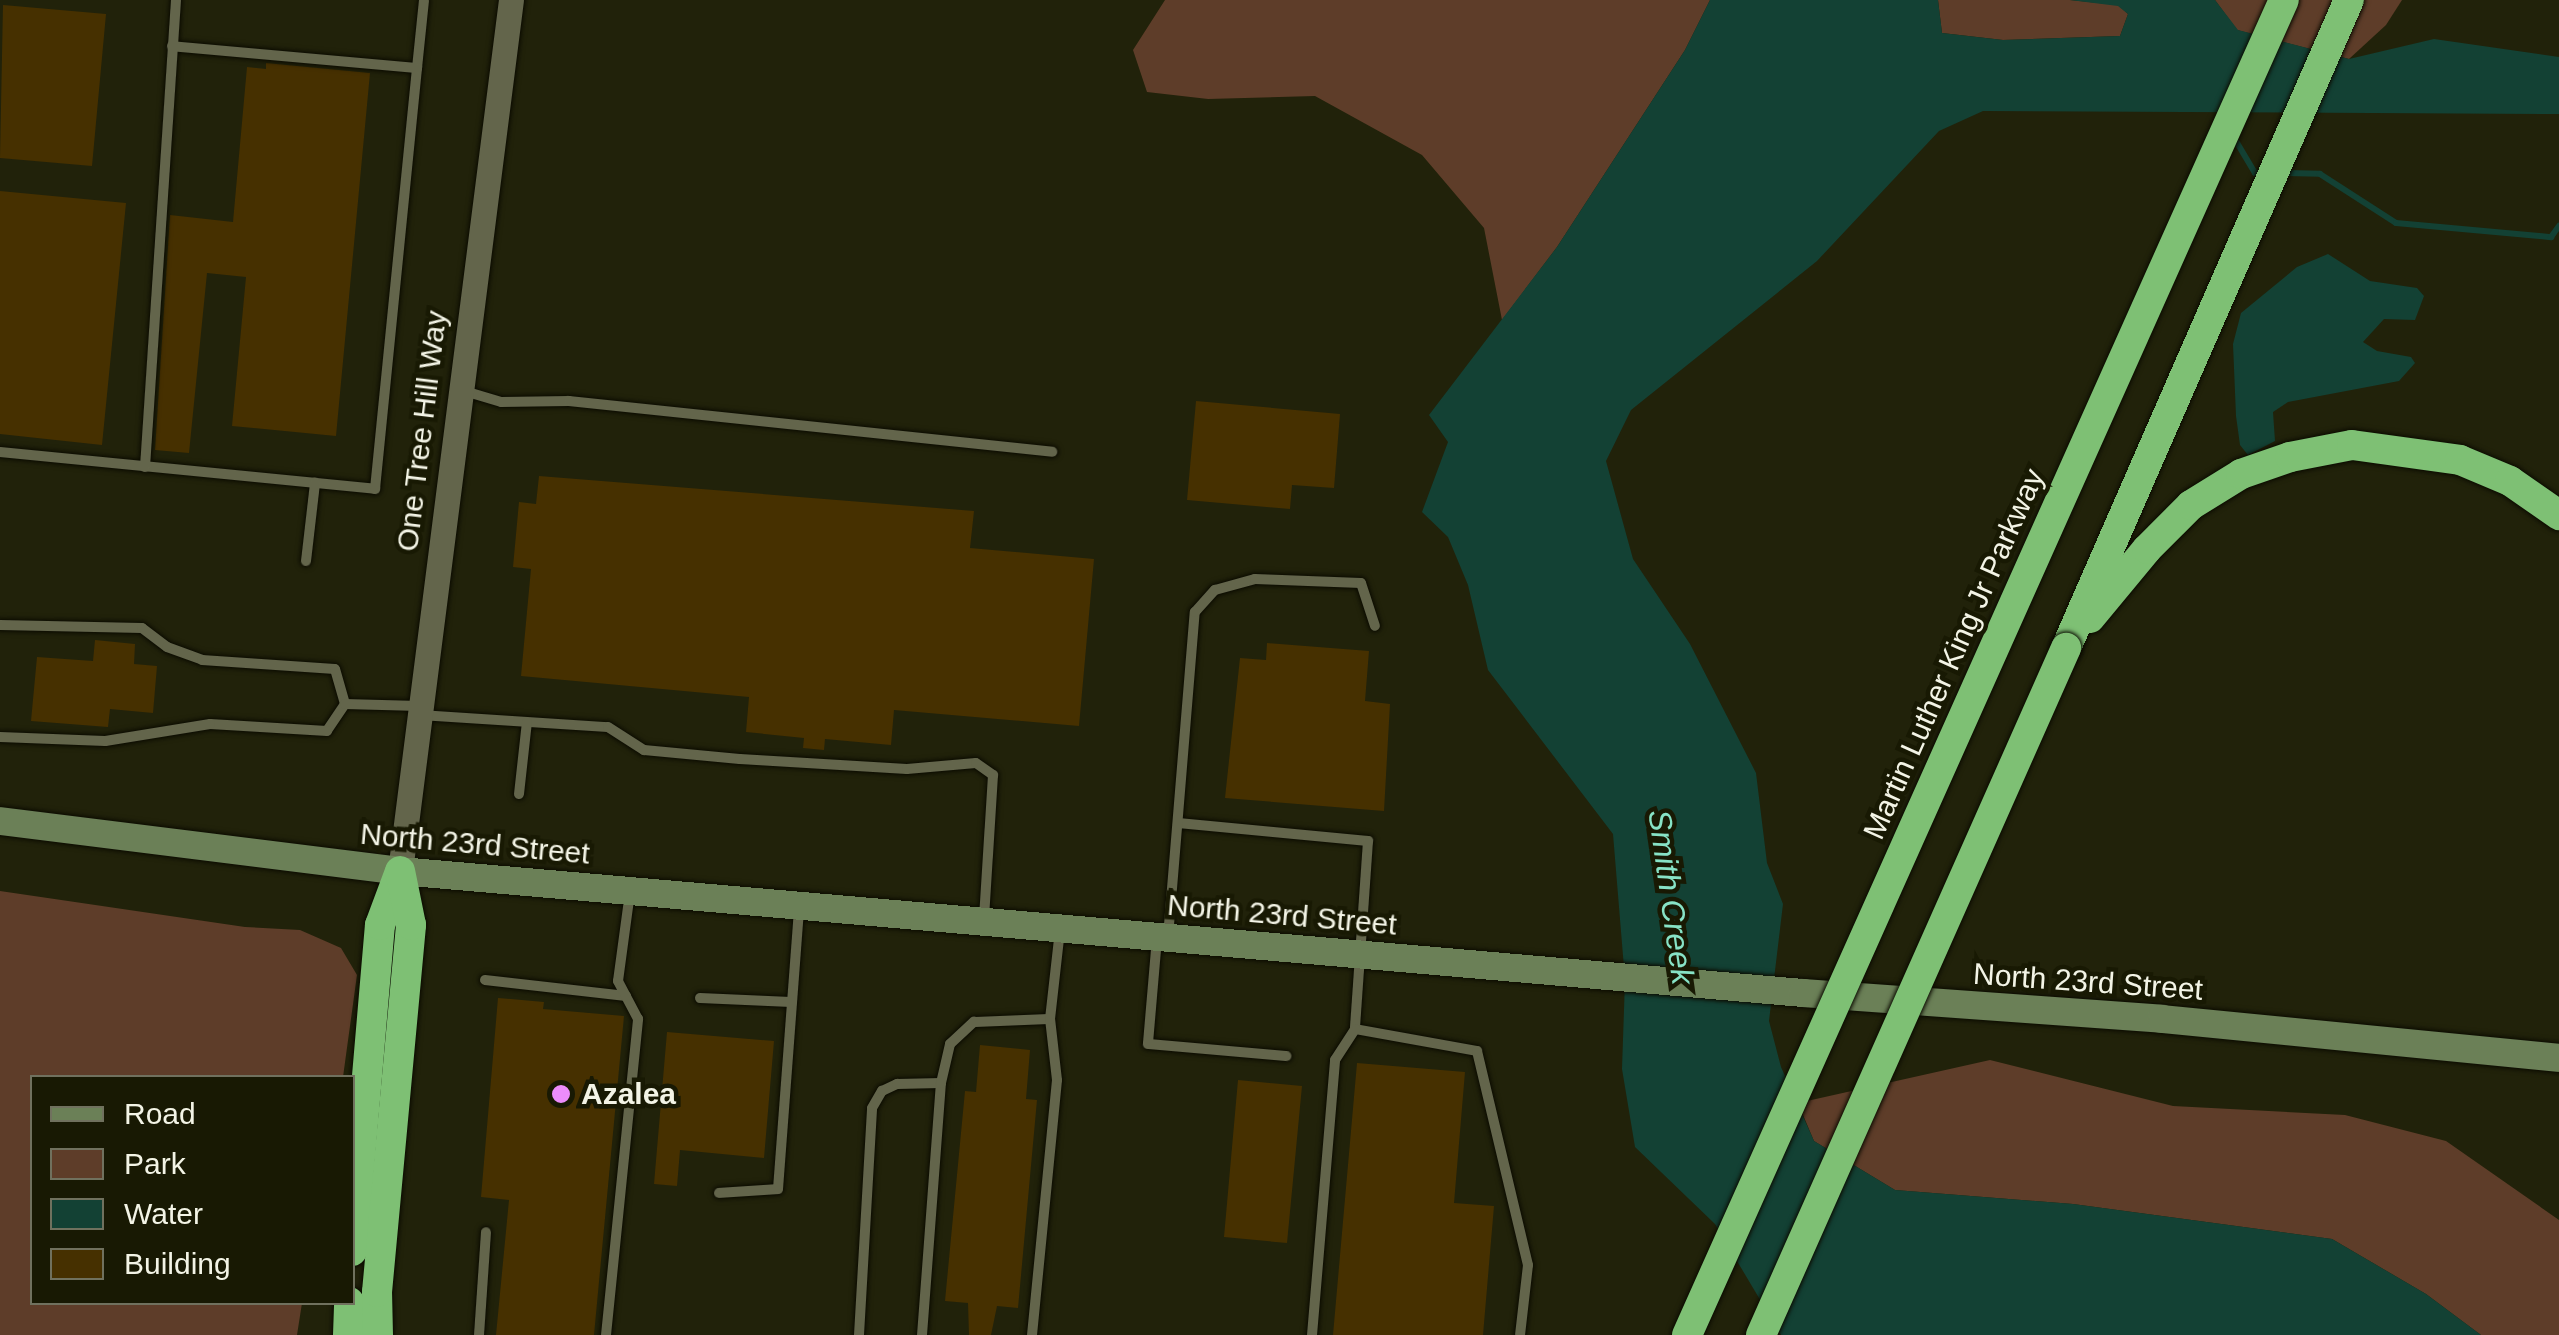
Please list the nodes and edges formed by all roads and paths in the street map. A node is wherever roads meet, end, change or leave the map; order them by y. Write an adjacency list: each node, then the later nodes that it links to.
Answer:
1 (176, 0): 6 (lane)
2 (424, 0): 7 (lane)
3 (510, 0): 8 (street, One Tree Hill Way)
4 (2284, 0): 54 (highway, Martin Luther King Jr Parkway, bridge)
5 (2349, 0): 17 (highway)
6 (172, 46): 7 (lane); 11 (lane)
7 (418, 68): 12 (lane)
8 (460, 390): 10 (lane); 19 (street, One Tree Hill Way)
9 (0, 452): 11 (lane)
10 (1052, 452)
11 (145, 467): 12 (lane)
12 (314, 483): 14 (lane)
13 (2556, 512): 17 (highway)
14 (306, 561)
15 (0, 625): 18 (lane)
16 (1375, 626): 24 (lane)
17 (2066, 648): 55 (highway, bridge)
18 (345, 704): 19 (lane); 21 (lane)
19 (420, 711): 20 (lane); 25 (street, One Tree Hill Way)
20 (526, 722): 22 (lane); 28 (lane)
21 (0, 737)
22 (520, 794)
23 (0, 822): 25 (main road, North 23rd Street)
24 (1178, 824): 30 (lane); 31 (lane)
25 (400, 871): 26 (main road, North 23rd Street); 42 (highway); 46 (highway)
26 (630, 891): 27 (main road, North 23rd Street); 33 (lane)
27 (799, 906): 28 (main road, North 23rd Street); 35 (lane)
28 (984, 922): 29 (main road, North 23rd Street)
29 (1060, 929): 30 (main road, North 23rd Street); 36 (lane)
30 (1162, 938): 31 (main road, North 23rd Street); 38 (lane)
31 (1359, 954): 37 (lane); 39 (main road, North 23rd Street)
32 (485, 980): 33 (lane)
33 (626, 996): 48 (lane)
34 (700, 998): 35 (lane)
35 (791, 1002): 41 (lane)
36 (1050, 1019): 40 (lane); 51 (lane)
37 (1355, 1029): 52 (lane); 53 (lane)
38 (1286, 1056)
39 (2559, 1058)
40 (941, 1083): 49 (lane); 50 (lane)
41 (719, 1193)
42 (355, 1216)
43 (486, 1232): 47 (lane)
44 (349, 1305): 45 (highway)
45 (348, 1335)
46 (378, 1335)
47 (479, 1335)
48 (606, 1335)
49 (858, 1335)
50 (922, 1335)
51 (1032, 1335)
52 (1312, 1335)
53 (1520, 1335)
54 (1687, 1335)
55 (1761, 1335)

